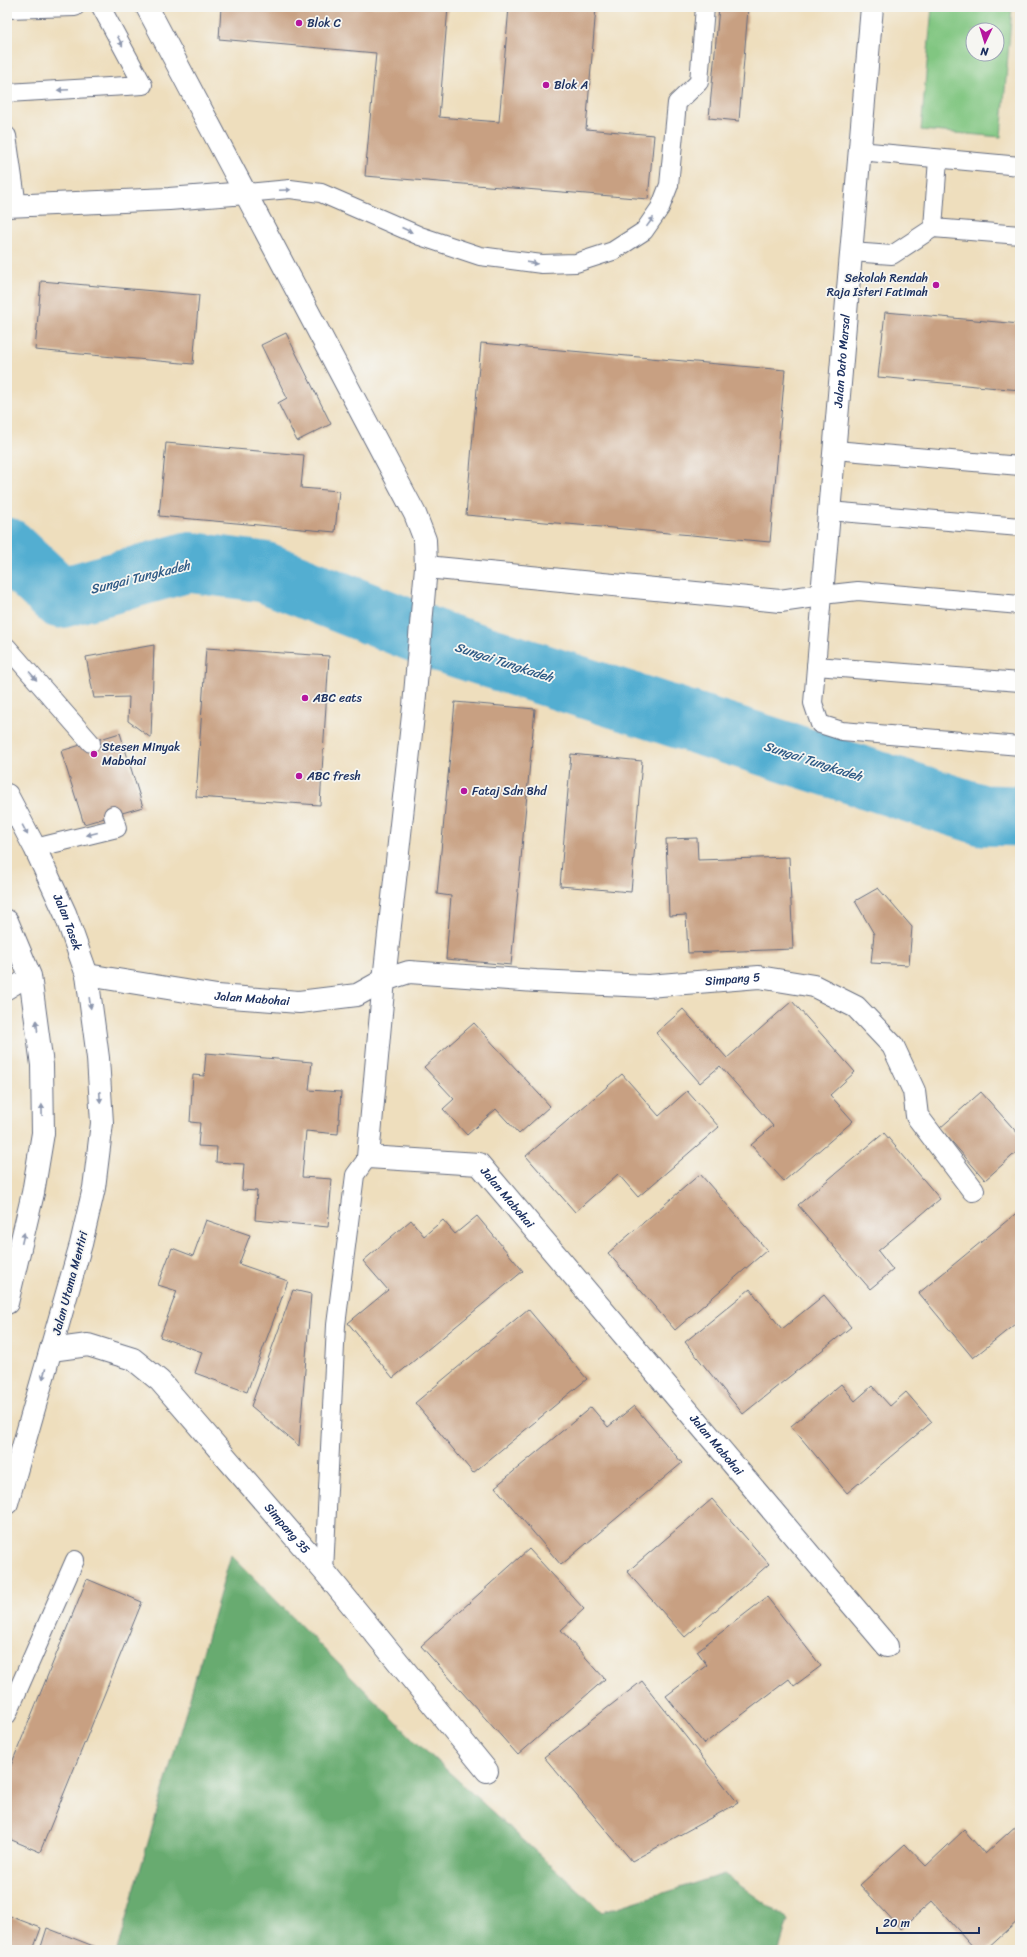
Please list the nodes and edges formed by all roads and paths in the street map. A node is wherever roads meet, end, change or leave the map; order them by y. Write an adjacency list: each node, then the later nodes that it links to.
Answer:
1 (75, 7): 6 (lane)
2 (101, 7): 7 (lane, one-way to 7)
3 (147, 7): 12 (street)
4 (705, 7): 12 (lane, one-way to 4)
5 (872, 7): 9 (street, Jalan Dato Marsal)
6 (7, 9)
7 (7, 93)
8 (7, 136): 13 (lane)
9 (859, 152): 10 (lane); 16 (street, Jalan Dato Marsal)
10 (938, 159): 11 (lane); 14 (lane)
11 (1020, 166)
12 (246, 193): 13 (street); 21 (street)
13 (12, 206)
14 (933, 228): 15 (lane); 16 (lane)
15 (1020, 236)
16 (851, 252): 17 (street, Jalan Dato Marsal)
17 (835, 450): 18 (lane); 19 (street, Jalan Dato Marsal)
18 (1020, 466)
19 (829, 510): 20 (lane); 22 (street, Jalan Dato Marsal)
20 (1020, 526)
21 (426, 566): 22 (street); 35 (street)
22 (822, 595): 23 (lane); 25 (lane)
23 (1020, 605)
24 (7, 647): 27 (lane, one-way to 27)
25 (816, 666): 26 (lane); 28 (lane)
26 (1020, 682)
27 (91, 743)
28 (1020, 746)
29 (7, 795): 31 (street, Jalan Tasek, one-way to 31)
30 (113, 815): 31 (lane, one-way to 31)
31 (35, 848): 33 (street, Jalan Tasek)
32 (7, 921): 34 (street)
33 (86, 975): 35 (street, Jalan Mabohai); 37 (street, Jalan Tasek, one-way to 37)
34 (30, 976): 36 (lane); 40 (street, one-way to 34)
35 (384, 980): 38 (street); 39 (street, Simpang 5)
36 (7, 990)
37 (98, 1058): 41 (street, Jalan Utama Mentiri, one-way to 41)
38 (368, 1157): 44 (lane); 45 (street, Jalan Mabohai)
39 (973, 1190)
40 (7, 1303)
41 (51, 1350): 42 (street, Jalan Utama Mentiri, one-way to 42); 44 (street, Simpang 35)
42 (7, 1503)
43 (75, 1560): 46 (lane)
44 (324, 1572): 47 (street, Simpang 35)
45 (887, 1646)
46 (7, 1715)
47 (487, 1771)

